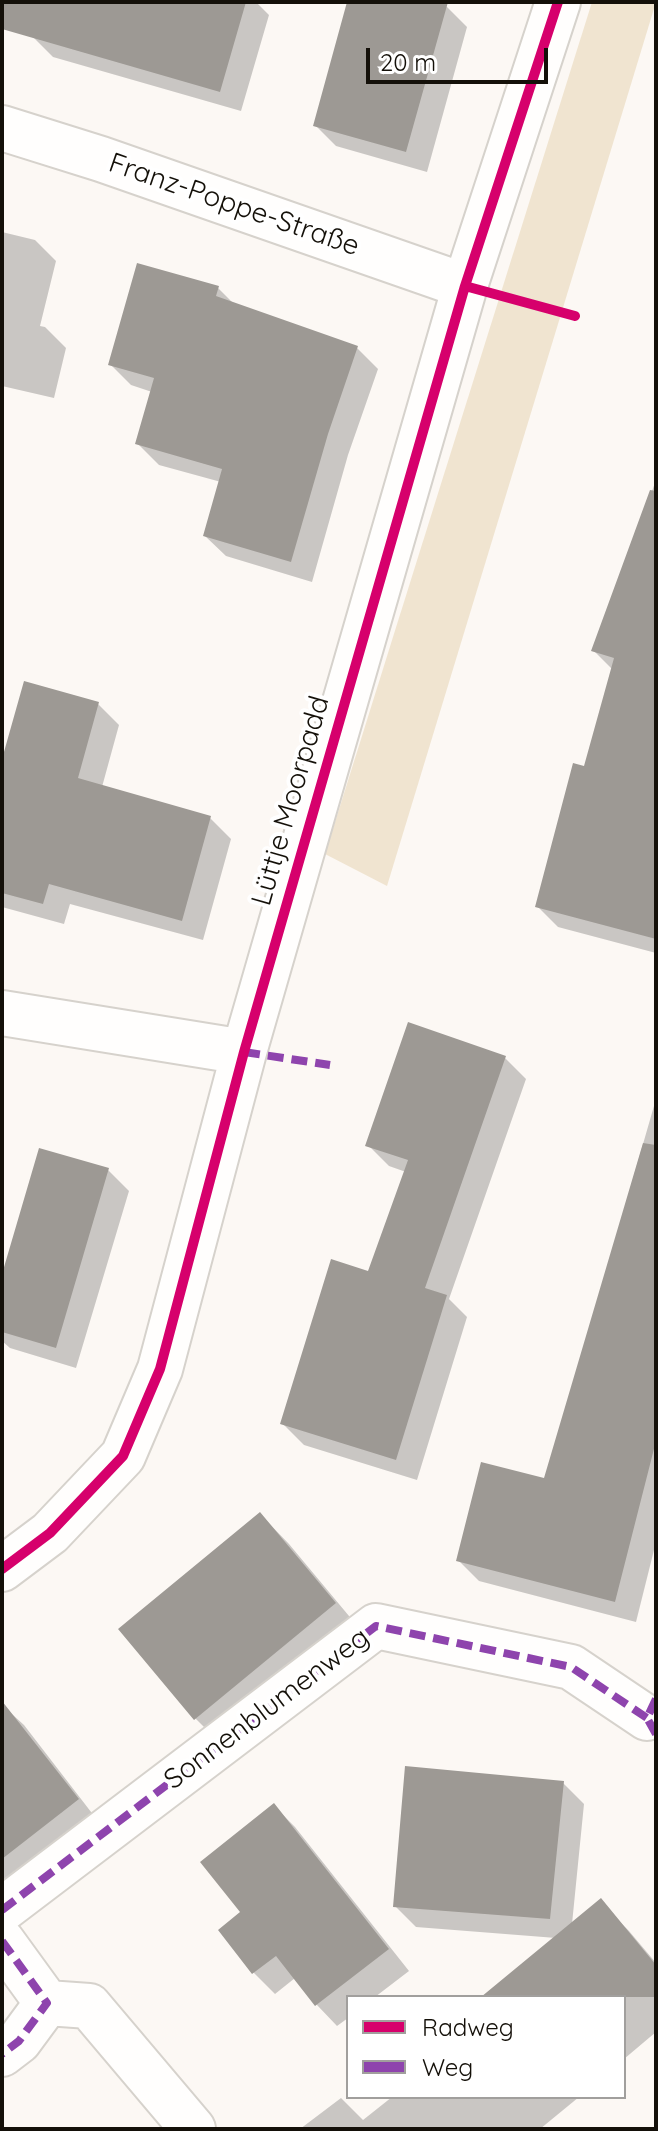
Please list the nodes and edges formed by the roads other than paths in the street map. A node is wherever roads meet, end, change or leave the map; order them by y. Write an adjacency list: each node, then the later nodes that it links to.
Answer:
1 (558, 2): 3 (street, Lüttje Moorpadd)
2 (2, 128): 3 (street, Franz-Poppe-Straße)
3 (465, 286): 5 (street, Lüttje Moorpadd)
4 (2, 1013): 5 (street)
5 (244, 1052): 6 (street, Lüttje Moorpadd)
6 (2, 1569)
7 (653, 1717): 8 (street, Sonnenblumenweg)
8 (2, 1910)
9 (2, 1941): 10 (street)
10 (47, 2003): 11 (street); 12 (street)
11 (2, 2054)
12 (193, 2129)

